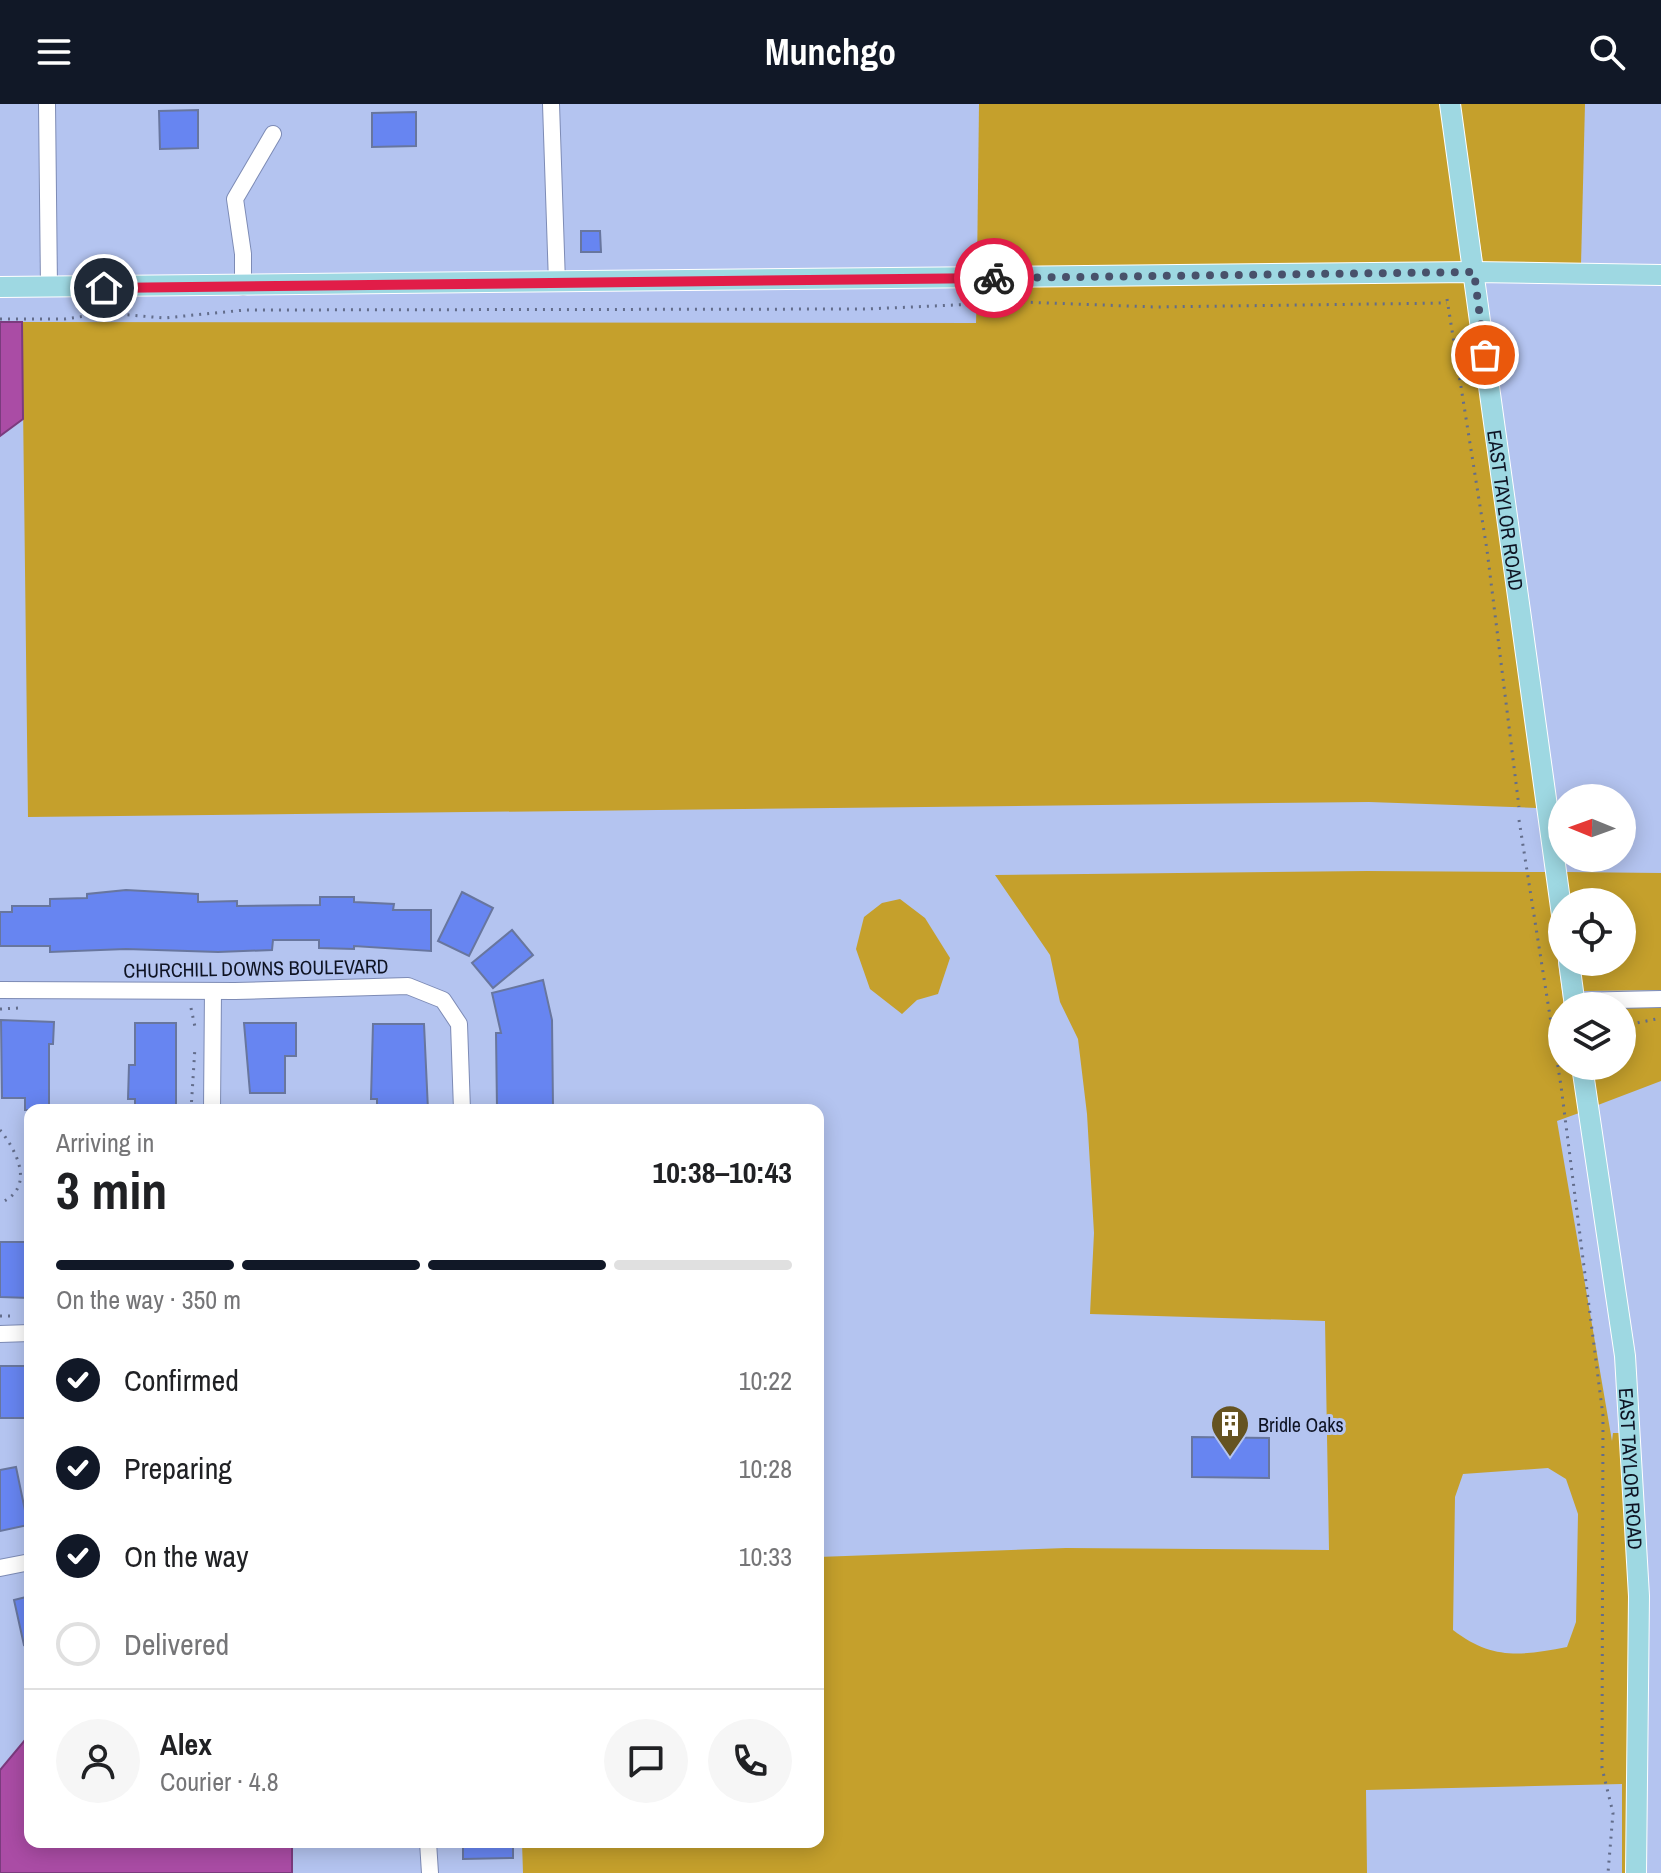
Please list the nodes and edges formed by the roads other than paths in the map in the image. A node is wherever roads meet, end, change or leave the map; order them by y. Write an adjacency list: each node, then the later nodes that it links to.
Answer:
1 (47, 104): 10 (street)
2 (551, 104): 7 (street)
3 (1450, 104): 5 (main road, EAST TAYLOR ROAD)
4 (273, 134): 9 (street)
5 (1474, 272): 6 (main road); 7 (main road); 11 (main road, EAST TAYLOR ROAD)
6 (1661, 275)
7 (557, 283): 9 (main road)
8 (0, 287): 10 (main road)
9 (243, 287): 10 (main road)
10 (49, 288)
11 (1558, 888)
12 (0, 990): 13 (street, CHURCHILL DOWNS BOULEVARD)
13 (213, 991): 17 (street); 18 (street, CHURCHILL DOWNS BOULEVARD)
14 (1661, 999): 15 (street)
15 (1636, 1000)
16 (1584, 1080): 25 (main road, EAST TAYLOR ROAD)
17 (212, 1104)
18 (462, 1104)
19 (24, 1333): 20 (street)
20 (0, 1334)
21 (24, 1563): 22 (street)
22 (0, 1568)
23 (428, 1848): 24 (street)
24 (430, 1873)
25 (1636, 1873)

